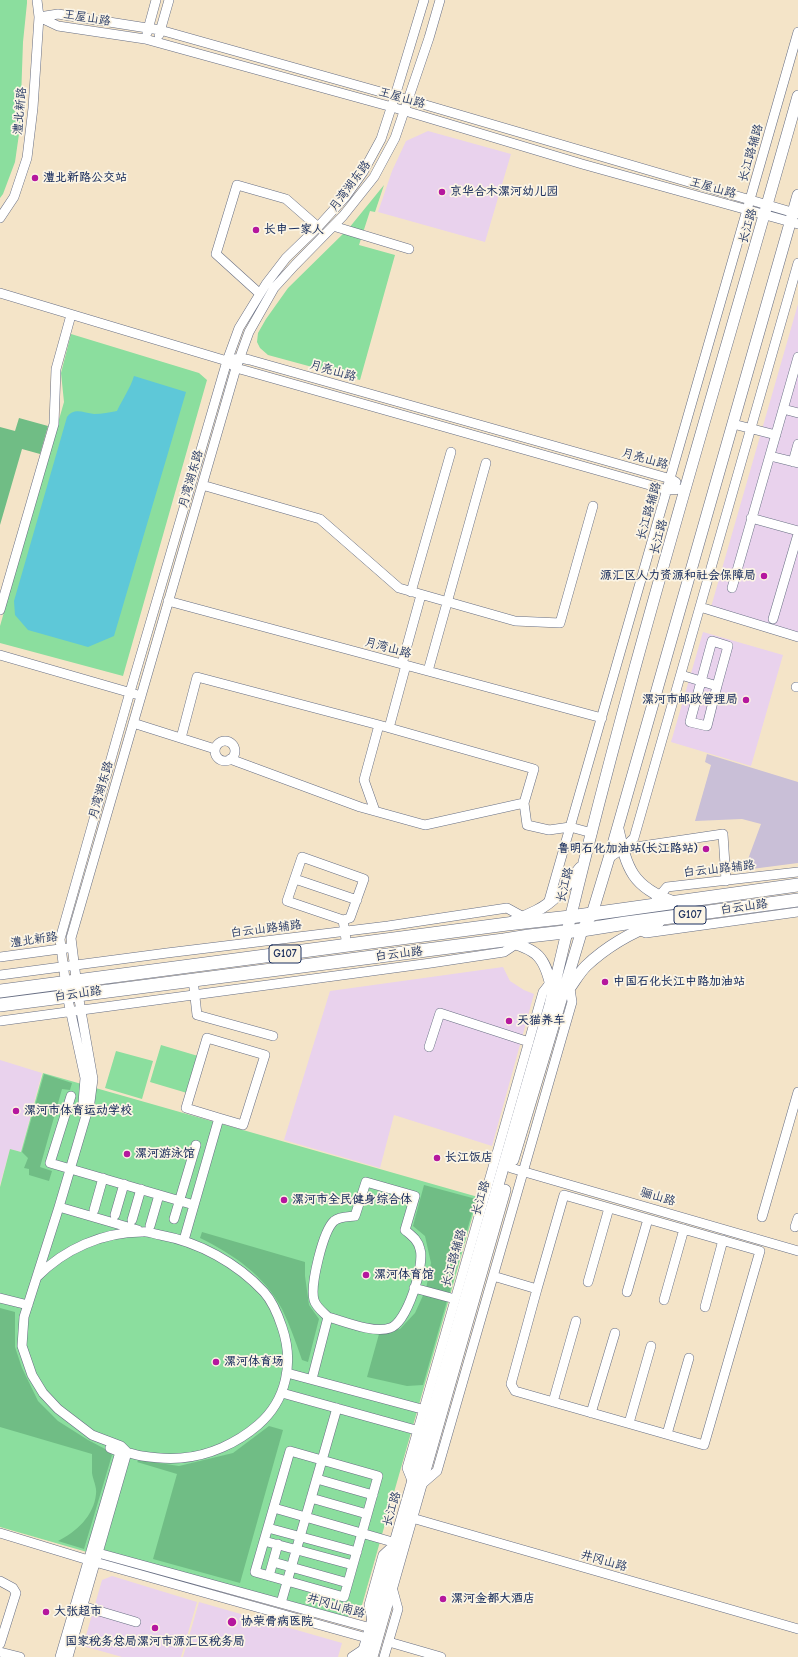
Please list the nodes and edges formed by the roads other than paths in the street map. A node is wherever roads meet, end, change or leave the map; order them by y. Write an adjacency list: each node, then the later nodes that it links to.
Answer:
1 (37, 0): 6 (street, 澧北新路)
2 (156, 0): 7 (street)
3 (169, 0): 8 (street)
4 (424, 0): 12 (street, 月湾湖东路)
5 (440, 0): 14 (street, 月湾湖东路)
6 (38, 17): 7 (street, 王屋山路); 10 (street, 王屋山路); 21 (street, 澧北新路)
7 (148, 28): 8 (street, 王屋山路); 10 (street)
8 (160, 30): 11 (street); 12 (street, 王屋山路)
9 (798, 32): 18 (street, 长江路辅路)
10 (145, 39): 11 (street, 王屋山路)
11 (157, 43): 15 (street, 王屋山路)
12 (395, 96): 14 (street, 王屋山路); 15 (street, 月湾湖东路)
13 (798, 96): 20 (main road, 长江路)
14 (408, 100): 16 (street, 月湾湖东路); 18 (street, 王屋山路)
15 (392, 107): 16 (street, 王屋山路); 24 (street, 月湾湖东路)
16 (405, 111): 19 (street, 王屋山路); 23 (street, 月湾湖东路)
17 (798, 195): 22 (main road)
18 (751, 200): 19 (street, 长江路辅路); 20 (street, 王屋山路)
19 (748, 210): 20 (street, 王屋山路); 44 (street, 长江路辅路)
20 (766, 210): 22 (street, 王屋山路); 46 (main road, 长江路)
21 (0, 218)
22 (795, 218): 36 (main road)
23 (333, 226): 25 (street); 31 (street, 月湾湖东路)
24 (318, 227): 28 (street, 月湾湖东路); 28 (street)
25 (409, 249)
26 (798, 264): 37 (street)
27 (0, 293): 29 (street, 月亮山路)
28 (260, 293): 32 (street, 月湾湖东路)
29 (71, 315): 32 (street, 月亮山路); 57 (street)
30 (798, 357): 34 (street)
31 (240, 358): 32 (street, 月亮山路); 33 (street, 月湾湖东路); 44 (street, 月亮山路)
32 (227, 361): 33 (street, 月亮山路); 66 (street, 月湾湖东路)
33 (236, 368): 45 (street, 月湾湖东路); 47 (street, 月亮山路)
34 (783, 409): 35 (street); 38 (street)
35 (798, 414)
36 (733, 424): 37 (street); 77 (main road)
37 (751, 429): 38 (street); 56 (street)
38 (776, 436): 41 (street)
39 (798, 444): 43 (street)
40 (451, 452): 52 (street)
41 (770, 456): 43 (street); 49 (street)
42 (486, 463): 55 (street)
43 (795, 463)
44 (670, 479): 46 (street, 月亮山路); 47 (street, 长江路辅路)
45 (202, 485): 52 (street); 54 (street, 月湾湖东路)
46 (685, 489): 47 (street, 月亮山路); 79 (main road, 长江路)
47 (667, 490): 68 (street, 长江路辅路)
48 (594, 506): 55 (street)
49 (752, 518): 50 (street); 51 (street)
50 (798, 533): 58 (street)
51 (732, 588)
52 (412, 592): 53 (street)
53 (422, 595): 55 (street); 61 (street)
54 (168, 601): 61 (street, 月湾山路); 67 (street, 月湾湖东路)
55 (447, 602): 62 (street)
56 (700, 607): 59 (street); 63 (street)
57 (0, 610)
58 (773, 619)
59 (798, 637)
60 (0, 655): 66 (street)
61 (404, 665): 62 (street, 月湾山路); 71 (street)
62 (428, 671): 68 (street, 月湾山路)
63 (681, 675): 64 (street); 80 (street)
64 (701, 681): 65 (street); 65 (street); 65 (street)
65 (717, 686)
66 (130, 692): 67 (street); 105 (street, 月湾湖东路)
67 (141, 695): 69 (street, 月湾湖东路)
68 (602, 718): 78 (street, 长江路辅路)
69 (133, 723): 72 (street); 104 (street, 月湾湖东路)
70 (379, 725): 71 (street); 72 (street); 76 (street)
71 (389, 728): 75 (street)
72 (181, 738): 73 (street)
73 (215, 749): 74 (street); 74 (street)
74 (230, 759): 76 (street)
75 (524, 803): 76 (street); 78 (street)
76 (376, 811)
77 (617, 826): 80 (main road); 81 (main road)
78 (570, 827): 79 (street); 90 (street, 长江路辅路)
79 (592, 833): 82 (main road, 长江路)
80 (622, 849): 81 (street); 85 (street); 89 (main road)
81 (609, 858): 92 (main road)
82 (584, 862): 90 (main road); 93 (main road, 长江路)
83 (798, 872): 85 (street, 白云山路辅路)
84 (295, 879): 87 (street); 87 (street); 96 (street)
85 (726, 881): 89 (street, 白云山路辅路)
86 (798, 885): 89 (highway, 白云山路 / G107)
87 (357, 900): 96 (street)
88 (798, 900): 94 (highway, 白云山路 / G107)
89 (655, 901): 92 (highway, 白云山路 / G107)
90 (548, 904): 95 (main road)
91 (798, 912): 99 (street)
92 (592, 914): 93 (highway, 白云山路 / G107); 98 (main road)
93 (570, 917): 95 (highway, 白云山路 / G107); 98 (main road); 101 (main road, 长江路)
94 (675, 917): 97 (highway, 白云山路 / G107); 99 (main road)
95 (527, 919): 100 (street, 白云山路辅路); 103 (highway, 白云山路 / G107)
96 (343, 920): 100 (street)
97 (626, 923): 98 (highway, 白云山路 / G107); 99 (street)
98 (582, 930): 101 (highway, 白云山路 / G107); 112 (main road)
99 (638, 930): 112 (main road)
100 (345, 931): 103 (street); 107 (street, 白云山路辅路)
101 (567, 931): 102 (highway, 白云山路 / G107); 110 (main road, 长江路)
102 (510, 942): 110 (main road); 111 (highway, 白云山路 / G107); 115 (street)
103 (347, 946): 113 (highway, 白云山路 / G107)
104 (72, 947): 105 (street, 澧北新路); 107 (street, 月湾湖东路)
105 (61, 948): 106 (street, 澧北新路); 108 (street, 月湾湖东路)
106 (0, 957)
107 (75, 966): 108 (street, 白云山路辅路); 113 (street, 月湾湖东路)
108 (64, 968): 109 (street, 白云山路辅路); 113 (street, 月湾湖东路)
109 (0, 975)
110 (554, 978): 116 (main road); 122 (street, 长江路辅路)
111 (193, 979): 113 (highway, 白云山路 / G107); 115 (street)
112 (570, 982): 116 (main road); 130 (street)
113 (72, 989): 114 (highway, 白云山路 / G107); 117 (highway, 白云山路 / G107); 118 (street, 月湾湖东路); 119 (street, 月湾湖东路)
114 (0, 991)
115 (195, 995): 118 (street); 121 (street)
116 (557, 995): 129 (main road, 长江路); 173 (main road, 长江路)
117 (0, 1004)
118 (80, 1010): 119 (street); 128 (street, 月湾湖东路)
119 (70, 1012): 120 (street); 128 (street, 月湾湖东路)
120 (0, 1021)
121 (273, 1036)
122 (529, 1042): 123 (street); 159 (street, 长江路辅路)
123 (429, 1047)
124 (798, 1092): 141 (street)
125 (70, 1096): 128 (street)
126 (219, 1118): 126 (street); 136 (street)
127 (196, 1145): 135 (street)
128 (68, 1168): 131 (street); 137 (street); 161 (street)
129 (511, 1168): 130 (street, 骊山路); 173 (main road, 长江路)
130 (523, 1171): 151 (street, 骊山路); 152 (street)
131 (103, 1178): 132 (street); 139 (street)
132 (124, 1184): 133 (street); 140 (street)
133 (141, 1189): 134 (street); 145 (street)
134 (159, 1195): 135 (street); 146 (street)
135 (180, 1200): 136 (street); 143 (street)
136 (194, 1205): 149 (street)
137 (59, 1207): 146 (street); 153 (street)
138 (609, 1208): 144 (street); 154 (street); 156 (street)
139 (94, 1210)
140 (115, 1215)
141 (762, 1217)
142 (798, 1218): 147 (street)
143 (174, 1219)
144 (648, 1219): 148 (street); 157 (street)
145 (132, 1220)
146 (146, 1228): 149 (street); 153 (street)
147 (795, 1228)
148 (684, 1229): 150 (street); 160 (street)
149 (184, 1240): 168 (street)
150 (723, 1240): 162 (street); 177 (street)
151 (798, 1251)
152 (493, 1276): 156 (street); 181 (street)
153 (36, 1278): 161 (street)
154 (588, 1282)
155 (414, 1288): 159 (street); 163 (street); 163 (street)
156 (537, 1289): 171 (street)
157 (627, 1292)
158 (0, 1298): 161 (street)
159 (455, 1299): 173 (street, 长江路辅路)
160 (664, 1300)
161 (26, 1305): 178 (street)
162 (705, 1307)
163 (328, 1317): 169 (street)
164 (576, 1321): 171 (street)
165 (615, 1333): 174 (street)
166 (651, 1346): 175 (street)
167 (689, 1358): 177 (street)
168 (287, 1373): 169 (street); 170 (street)
169 (312, 1380): 173 (street)
170 (282, 1393): 172 (street); 178 (street)
171 (553, 1402): 174 (street)
172 (337, 1408): 176 (street); 179 (street)
173 (433, 1412): 176 (main road, 长江路); 181 (main road, 长江路)
174 (591, 1413): 175 (street)
175 (629, 1424): 177 (street)
176 (422, 1432): 181 (main road, 长江路)
177 (667, 1434)
178 (123, 1452): 197 (street)
179 (322, 1460): 180 (street); 182 (street); 184 (street)
180 (317, 1479): 182 (street); 183 (street)
181 (417, 1483): 187 (main road, 长江路)
182 (373, 1495): 185 (street)
183 (311, 1498): 185 (street); 186 (street)
184 (274, 1508): 186 (street); 188 (street)
185 (367, 1514): 190 (street)
186 (306, 1517): 190 (street); 191 (street)
187 (408, 1517): 193 (main road, 长江路); 205 (main road, 长江路); 209 (street, 井冈山路)
188 (268, 1528): 191 (street); 192 (street)
189 (0, 1533): 197 (street, 井冈山南路)
190 (362, 1533): 193 (street); 196 (street)
191 (300, 1536): 195 (street); 196 (street)
192 (264, 1541): 194 (street); 201 (street)
193 (396, 1543): 210 (main road, 长江路)
194 (278, 1544): 195 (street); 198 (street)
195 (296, 1549): 199 (street); 200 (street)
196 (357, 1552): 199 (street)
197 (94, 1558): 206 (street, 井冈山南路); 207 (street); 210 (street, 井冈山南路); 215 (street)
198 (273, 1562): 200 (street); 201 (street)
199 (353, 1565): 204 (street)
200 (291, 1567): 203 (street); 204 (street)
201 (269, 1576): 203 (street)
202 (0, 1581): 212 (street)
203 (287, 1581): 204 (street); 206 (street)
204 (348, 1583)
205 (392, 1586): 210 (main road, 长江路); 211 (street)
206 (281, 1603): 210 (street, 井冈山南路)
207 (82, 1606): 208 (street); 216 (street)
208 (136, 1622)
209 (798, 1629)
210 (370, 1641): 217 (street)
211 (389, 1642): 218 (street); 219 (street)
212 (0, 1644)
213 (0, 1652): 214 (street)
214 (17, 1657)
215 (60, 1657)
216 (68, 1657)
217 (352, 1657)
218 (384, 1657)
219 (441, 1657)

